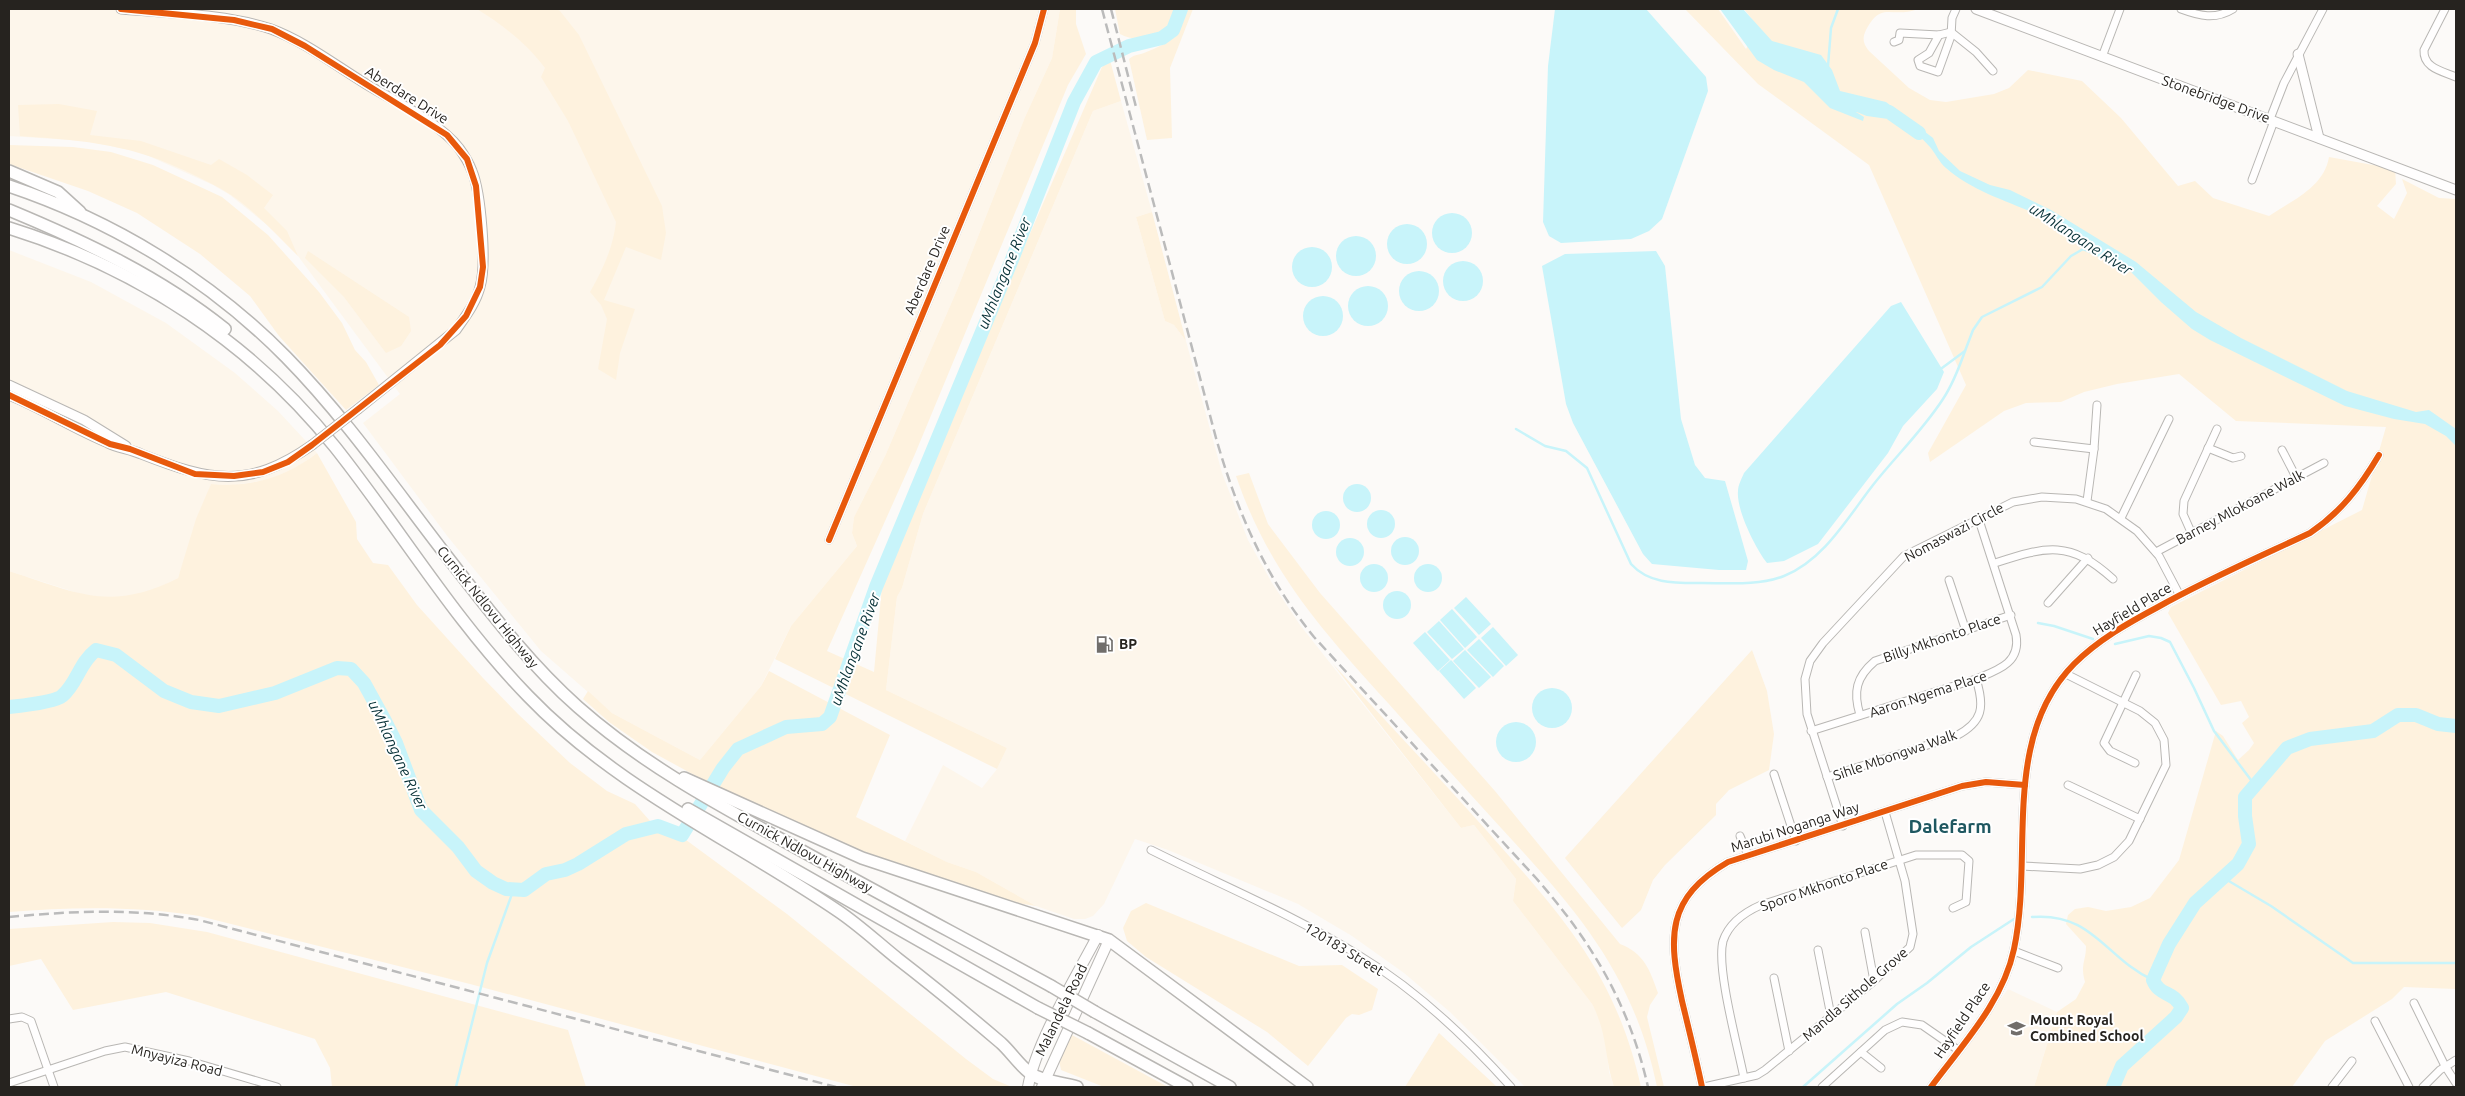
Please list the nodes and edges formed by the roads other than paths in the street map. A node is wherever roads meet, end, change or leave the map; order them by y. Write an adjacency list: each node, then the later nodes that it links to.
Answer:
1 (121, 9): 31 (street, Aberdare Drive, bridge)
2 (1044, 9): 44 (street, Aberdare Drive)
3 (1956, 9): 10 (street)
4 (1976, 9): 14 (street, Stonebridge Drive)
5 (2120, 9): 14 (street)
6 (2181, 9): 7 (street)
7 (2233, 9)
8 (2323, 9): 13 (street)
9 (2445, 9): 16 (street)
10 (1951, 32): 11 (street); 11 (street); 15 (street)
11 (1939, 35): 12 (street)
12 (1894, 42)
13 (2298, 54): 17 (street); 18 (street)
14 (2102, 56): 17 (street, Stonebridge Drive)
15 (1994, 71)
16 (2456, 77)
17 (2272, 120): 18 (street, Stonebridge Drive); 20 (street)
18 (2319, 138): 22 (street, Stonebridge Drive)
19 (9, 171): 24 (main road)
20 (2252, 180)
21 (9, 186): 24 (main road, Curnick Ndlovu Highway)
22 (2456, 190)
23 (9, 210): 66 (main road, Curnick Ndlovu Highway)
24 (83, 216): 63 (main road, Curnick Ndlovu Highway)
25 (9, 228): 66 (main road)
26 (9, 385): 31 (street)
27 (9, 395): 31 (street)
28 (2097, 405): 34 (street)
29 (2169, 419): 42 (street)
30 (2217, 429): 33 (street)
31 (111, 440)
32 (2034, 442): 34 (street)
33 (2208, 448): 36 (street); 43 (street)
34 (2094, 449): 40 (street)
35 (2282, 450): 39 (street)
36 (2241, 456)
37 (2379, 456): 50 (street, Hayfield Place)
38 (2324, 463): 39 (street, Barney Mlokoane Walk)
39 (2296, 477): 43 (street, Barney Mlokoane Walk)
40 (2087, 501): 41 (street, Nomaswazi Circle); 42 (street, Nomaswazi Circle)
41 (1978, 517): 47 (street, Aaron Ngema Place); 59 (street, Nomaswazi Circle)
42 (2121, 518): 45 (street, Nomaswazi Circle)
43 (2191, 532): 45 (street, Barney Mlokoane Walk)
44 (829, 540)
45 (2156, 552): 50 (street, Nomaswazi Circle)
46 (2088, 558): 47 (street); 48 (street); 51 (street)
47 (1995, 563): 52 (street, Aaron Ngema Place)
48 (2113, 579)
49 (1949, 580): 53 (street)
50 (2179, 594): 54 (street, Hayfield Place)
51 (2048, 603)
52 (2011, 615): 53 (street, Billy Mkhonto Place); 56 (street, Aaron Ngema Place)
53 (1966, 631): 58 (street, Billy Mkhonto Place)
54 (2066, 674): 57 (street); 64 (street, Hayfield Place)
55 (2136, 675): 57 (street)
56 (1976, 679): 58 (street, Aaron Ngema Place); 62 (street, Sihle Mbongwa Walk)
57 (2123, 702): 60 (street); 69 (street)
58 (1860, 715): 59 (street, Aaron Ngema Place)
59 (1812, 731): 62 (street, Nomaswazi Circle)
60 (2135, 763)
61 (1774, 774): 72 (street)
62 (1827, 777): 70 (street, Nomaswazi Circle)
63 (688, 784): 79 (main road); 108 (main road, Curnick Ndlovu Highway, bridge)
64 (2025, 785): 67 (street, Marubi Noganga Way); 76 (street, Hayfield Place)
65 (2068, 786): 69 (street)
66 (650, 791): 68 (main road, Curnick Ndlovu Highway)
67 (1885, 812): 70 (street, Marubi Noganga Way); 75 (street, Mandla Sithole Grove)
68 (695, 818): 98 (main road); 107 (main road, Curnick Ndlovu Highway, bridge)
69 (2140, 819): 76 (street)
70 (1843, 826): 72 (street, Marubi Noganga Way)
71 (1740, 836): 74 (street)
72 (1796, 841): 74 (street, Marubi Noganga Way)
73 (1151, 850): 110 (street, 120183 Street)
74 (1748, 855): 111 (street, Marubi Noganga Way)
75 (1899, 860): 77 (street, Sporo Mkhonto Place); 85 (street, Mandla Sithole Grove); 99 (street, Sporo Mkhonto Place)
76 (2022, 866): 82 (street, Hayfield Place)
77 (1953, 908)
78 (1864, 932): 85 (street)
79 (1098, 934): 80 (main road); 98 (main road, Malandela Road)
80 (1109, 940): 101 (main road, Malandela Road); 109 (main road)
81 (1818, 950): 87 (street)
82 (2014, 951): 83 (street); 90 (street, Hayfield Place)
83 (2058, 968)
84 (1774, 978): 91 (street)
85 (1874, 980): 87 (street, Mandla Sithole Grove)
86 (2414, 1003): 95 (street)
87 (1832, 1016): 91 (street, Mandla Sithole Grove)
88 (9, 1019): 97 (street)
89 (2375, 1020): 115 (street)
90 (1958, 1050): 92 (street); 113 (street, Hayfield Place)
91 (1789, 1051): 99 (street, Mandla Sithole Grove)
92 (1861, 1052): 96 (street); 112 (street)
93 (2456, 1060): 95 (street)
94 (2352, 1061): 114 (street)
95 (2445, 1066): 102 (street); 116 (street)
96 (1881, 1068)
97 (48, 1070): 100 (street, Mnyayiza Road); 103 (street); 104 (street, Mnyayiza Road)
98 (1031, 1074): 101 (main road); 105 (main road, Malandela Road)
99 (1744, 1078): 111 (street, Mandla Sithole Grove)
100 (9, 1083)
101 (1044, 1083): 106 (main road)
102 (2456, 1083)
103 (54, 1087)
104 (277, 1087)
105 (1028, 1087)
106 (1077, 1087)
107 (1187, 1087)
108 (1230, 1087)
109 (1307, 1087)
110 (1511, 1087)
111 (1703, 1087)
112 (1823, 1087)
113 (1932, 1087)
114 (2332, 1087)
115 (2409, 1087)
116 (2423, 1087)

